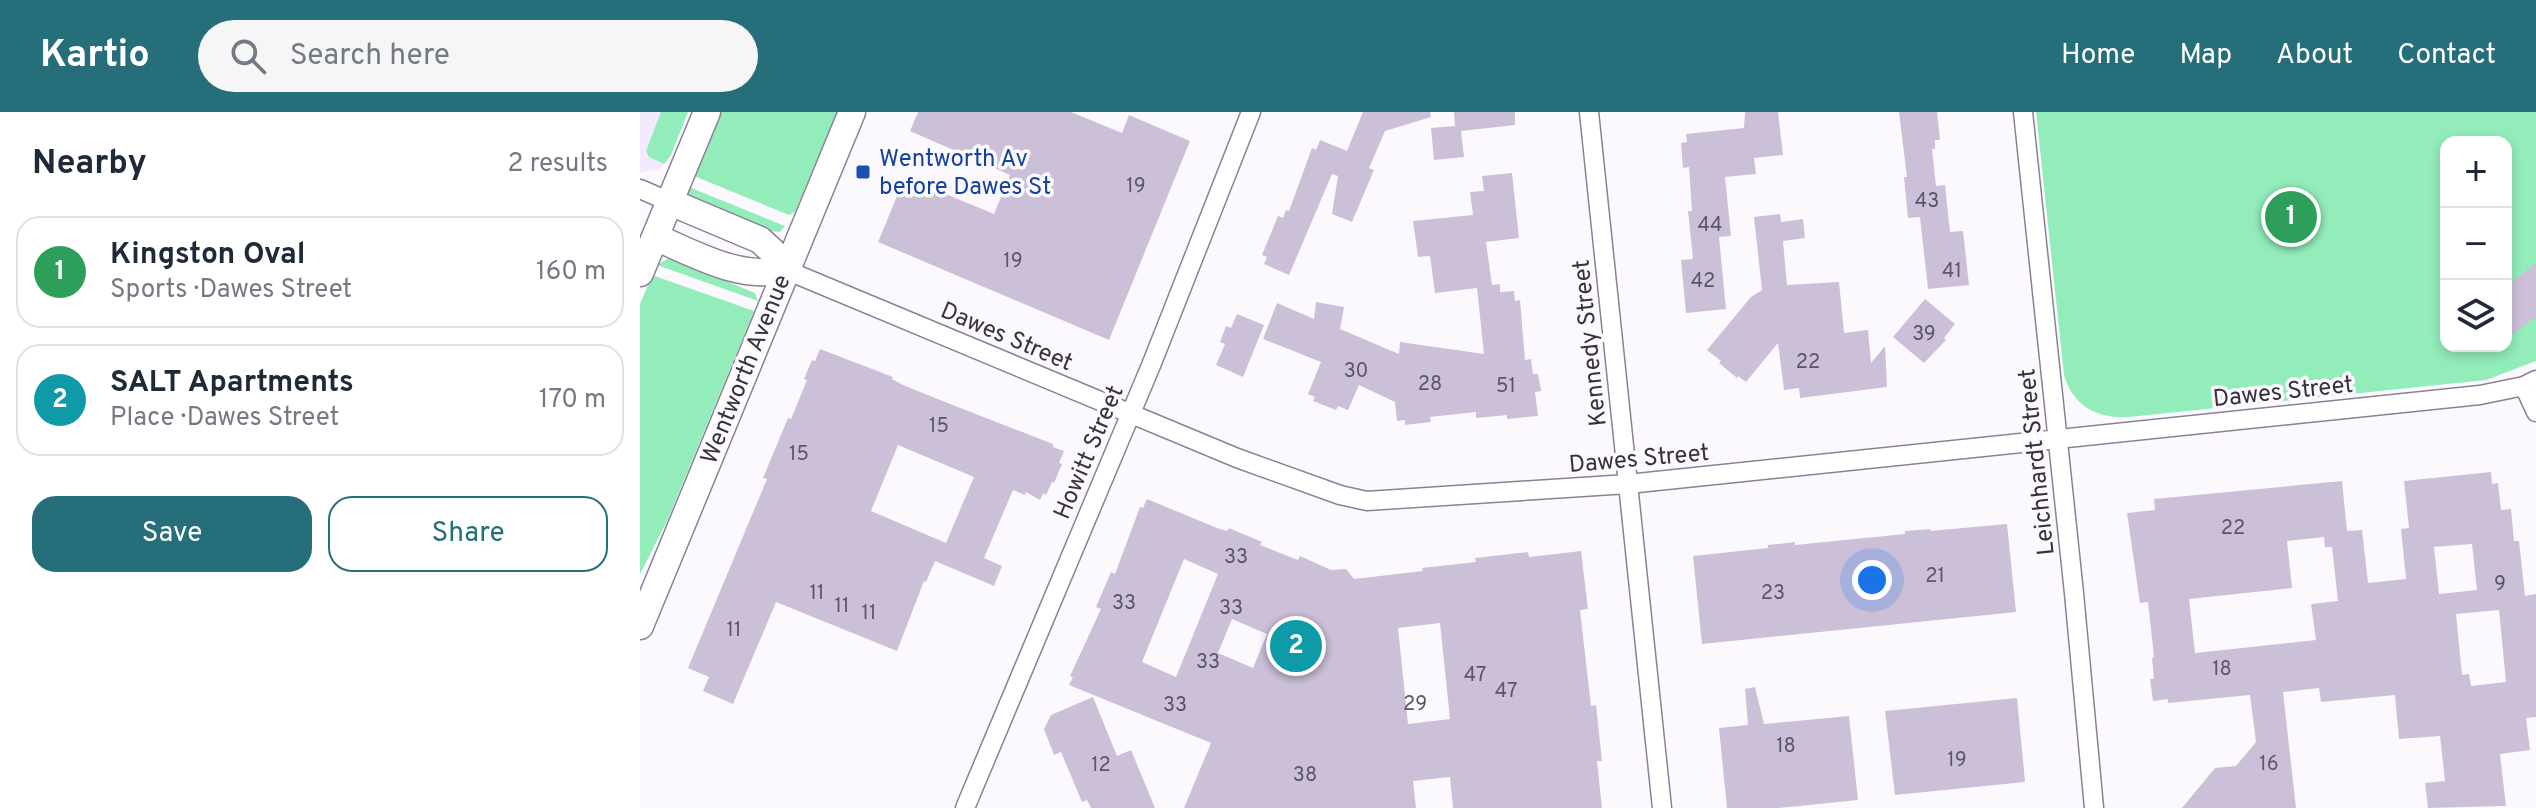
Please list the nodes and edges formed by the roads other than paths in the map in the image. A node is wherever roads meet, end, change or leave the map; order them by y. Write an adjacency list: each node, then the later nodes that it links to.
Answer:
1 (707, 112): 7 (main road)
2 (852, 112): 9 (main road, Wentworth Avenue)
3 (1251, 112): 13 (street, Howitt Street)
4 (1589, 112): 15 (street, Kennedy Street)
5 (2023, 112): 14 (street, Leichhardt Street)
6 (640, 189): 7 (street)
7 (670, 202): 8 (main road); 9 (main road)
8 (648, 234): 9 (main road); 10 (main road)
9 (786, 270): 13 (street, Dawes Street); 16 (main road, Wentworth Avenue)
10 (640, 273)
11 (2530, 383): 12 (street); 14 (street, Dawes Street)
12 (2536, 412)
13 (1130, 413): 15 (street, Dawes Street); 17 (street, Howitt Street)
14 (2058, 440): 15 (street, Dawes Street); 19 (street, Leichhardt Street)
15 (1628, 484): 18 (street, Kennedy Street)
16 (640, 626)
17 (965, 808)
18 (1662, 808)
19 (2094, 808)

